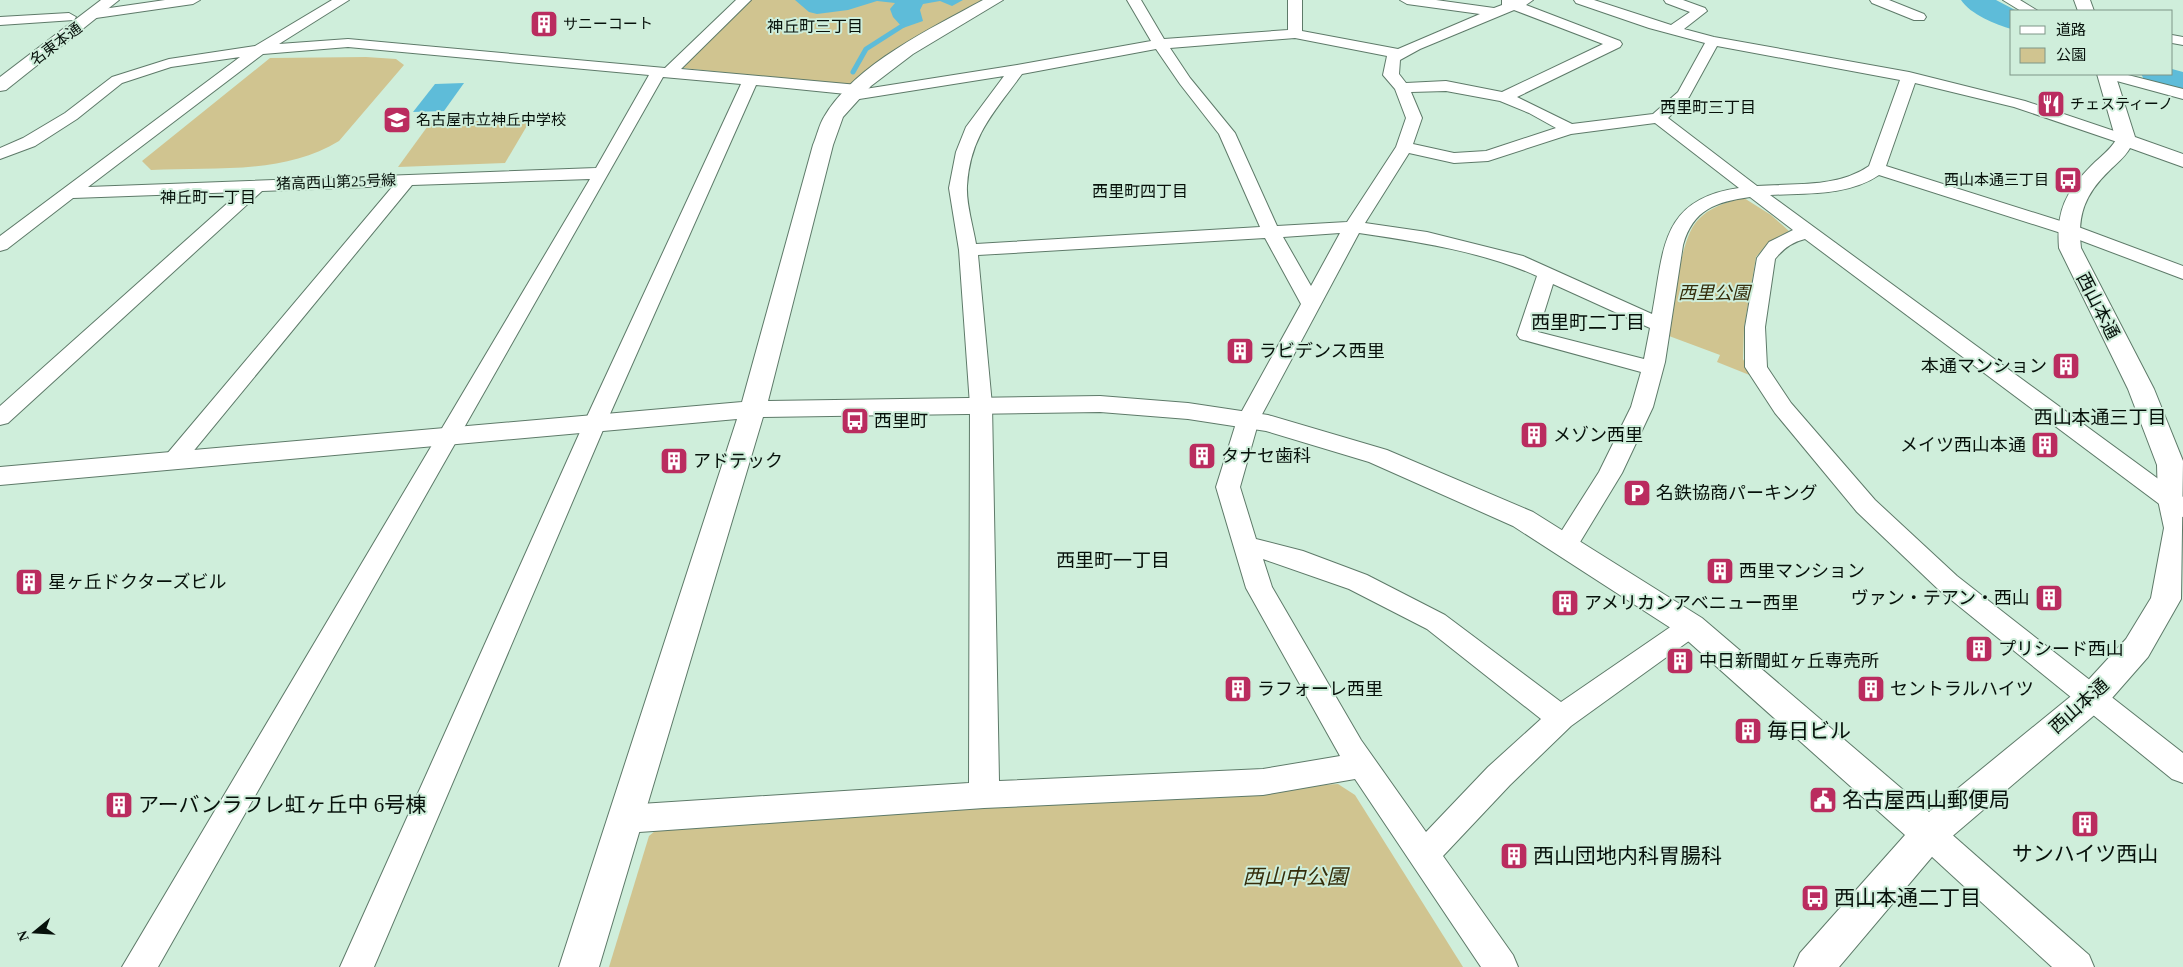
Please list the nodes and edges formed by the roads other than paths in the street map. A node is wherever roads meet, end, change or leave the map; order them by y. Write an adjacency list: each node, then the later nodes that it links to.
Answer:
1 (111, 0): 14 (street, 名東本通)
2 (193, 0): 14 (street)
3 (342, 0): 23 (street)
4 (744, 0): 27 (street)
5 (995, 0): 34 (street)
6 (1134, 0): 22 (street)
7 (1295, 0): 20 (street)
8 (1407, 0): 13 (street)
9 (1581, 0): 19 (street)
10 (1671, 0): 19 (street)
11 (1877, 0): 16 (street)
12 (2010, 0): 15 (street)
13 (1508, 4): 24 (street); 36 (street)
14 (93, 7): 17 (street, 名東本通); 32 (street, 名東本通)
15 (2029, 10)
16 (1919, 17)
17 (69, 18): 18 (street); 26 (street, 名東本通)
18 (0, 21)
19 (1673, 30): 21 (street)
20 (1294, 34): 22 (street); 24 (street)
21 (1713, 42): 30 (street); 37 (street)
22 (1160, 44): 25 (street); 51 (street)
23 (258, 50): 27 (street); 41 (street); 48 (street)
24 (1401, 54): 33 (street)
25 (1017, 70): 34 (street); 54 (street)
26 (0, 71)
27 (664, 71): 31 (street); 44 (street)
28 (2107, 75): 39 (street)
29 (2111, 75): 35 (street)
30 (1909, 77): 39 (street); 43 (street)
31 (751, 80): 34 (street); 64 (street)
32 (0, 86)
33 (1402, 88): 36 (street); 40 (street)
34 (855, 92): 61 (street)
35 (2183, 94)
36 (1504, 97): 38 (street)
37 (1658, 118): 38 (street); 47 (street)
38 (1568, 129): 40 (street)
39 (2126, 140): 42 (street); 50 (street, 西山本通)
40 (1404, 147): 49 (street)
41 (0, 154)
42 (2183, 162)
43 (1877, 169): 47 (street); 50 (street)
44 (602, 173): 45 (street, 猪高西山第25号線); 65 (street)
45 (408, 179): 46 (street, 猪高西山第25号線); 66 (street)
46 (258, 185): 48 (street, 猪高西山第25号線); 62 (street)
47 (1753, 190): 52 (street); 58 (street)
48 (70, 192): 53 (street)
49 (1353, 227): 51 (street); 56 (street); 57 (street)
50 (2067, 229): 55 (street); 68 (street, 西山本通)
51 (1271, 232): 54 (street); 57 (street)
52 (1808, 233): 68 (street); 72 (street)
53 (0, 245)
54 (968, 250): 60 (street)
55 (2183, 273)
56 (1547, 274): 58 (street); 59 (street)
57 (1311, 304): 63 (street)
58 (1660, 325): 59 (street)
59 (1652, 368): 70 (street)
60 (981, 405): 61 (street); 63 (street); 76 (street)
61 (753, 410): 64 (street); 77 (street)
62 (0, 418)
63 (1248, 420): 69 (street); 70 (street)
64 (595, 423): 65 (street); 81 (street)
65 (448, 436): 66 (street); 80 (street)
66 (174, 460): 67 (street)
67 (0, 476)
68 (2177, 504): 72 (street, 西山本通)
69 (1246, 545): 73 (street); 74 (street)
70 (1565, 546): 71 (street)
71 (1691, 626): 73 (street); 78 (street)
72 (2093, 697): 75 (street); 78 (street, 西山本通)
73 (1561, 718): 79 (street)
74 (1362, 765): 76 (street); 79 (street)
75 (2183, 770)
76 (984, 795): 77 (street)
77 (625, 819): 82 (street)
78 (1929, 834): 84 (street, 西山本通); 85 (street)
79 (1424, 854): 83 (street)
80 (139, 967)
81 (357, 967)
82 (579, 967)
83 (1501, 967)
84 (1814, 967)
85 (2077, 967)

